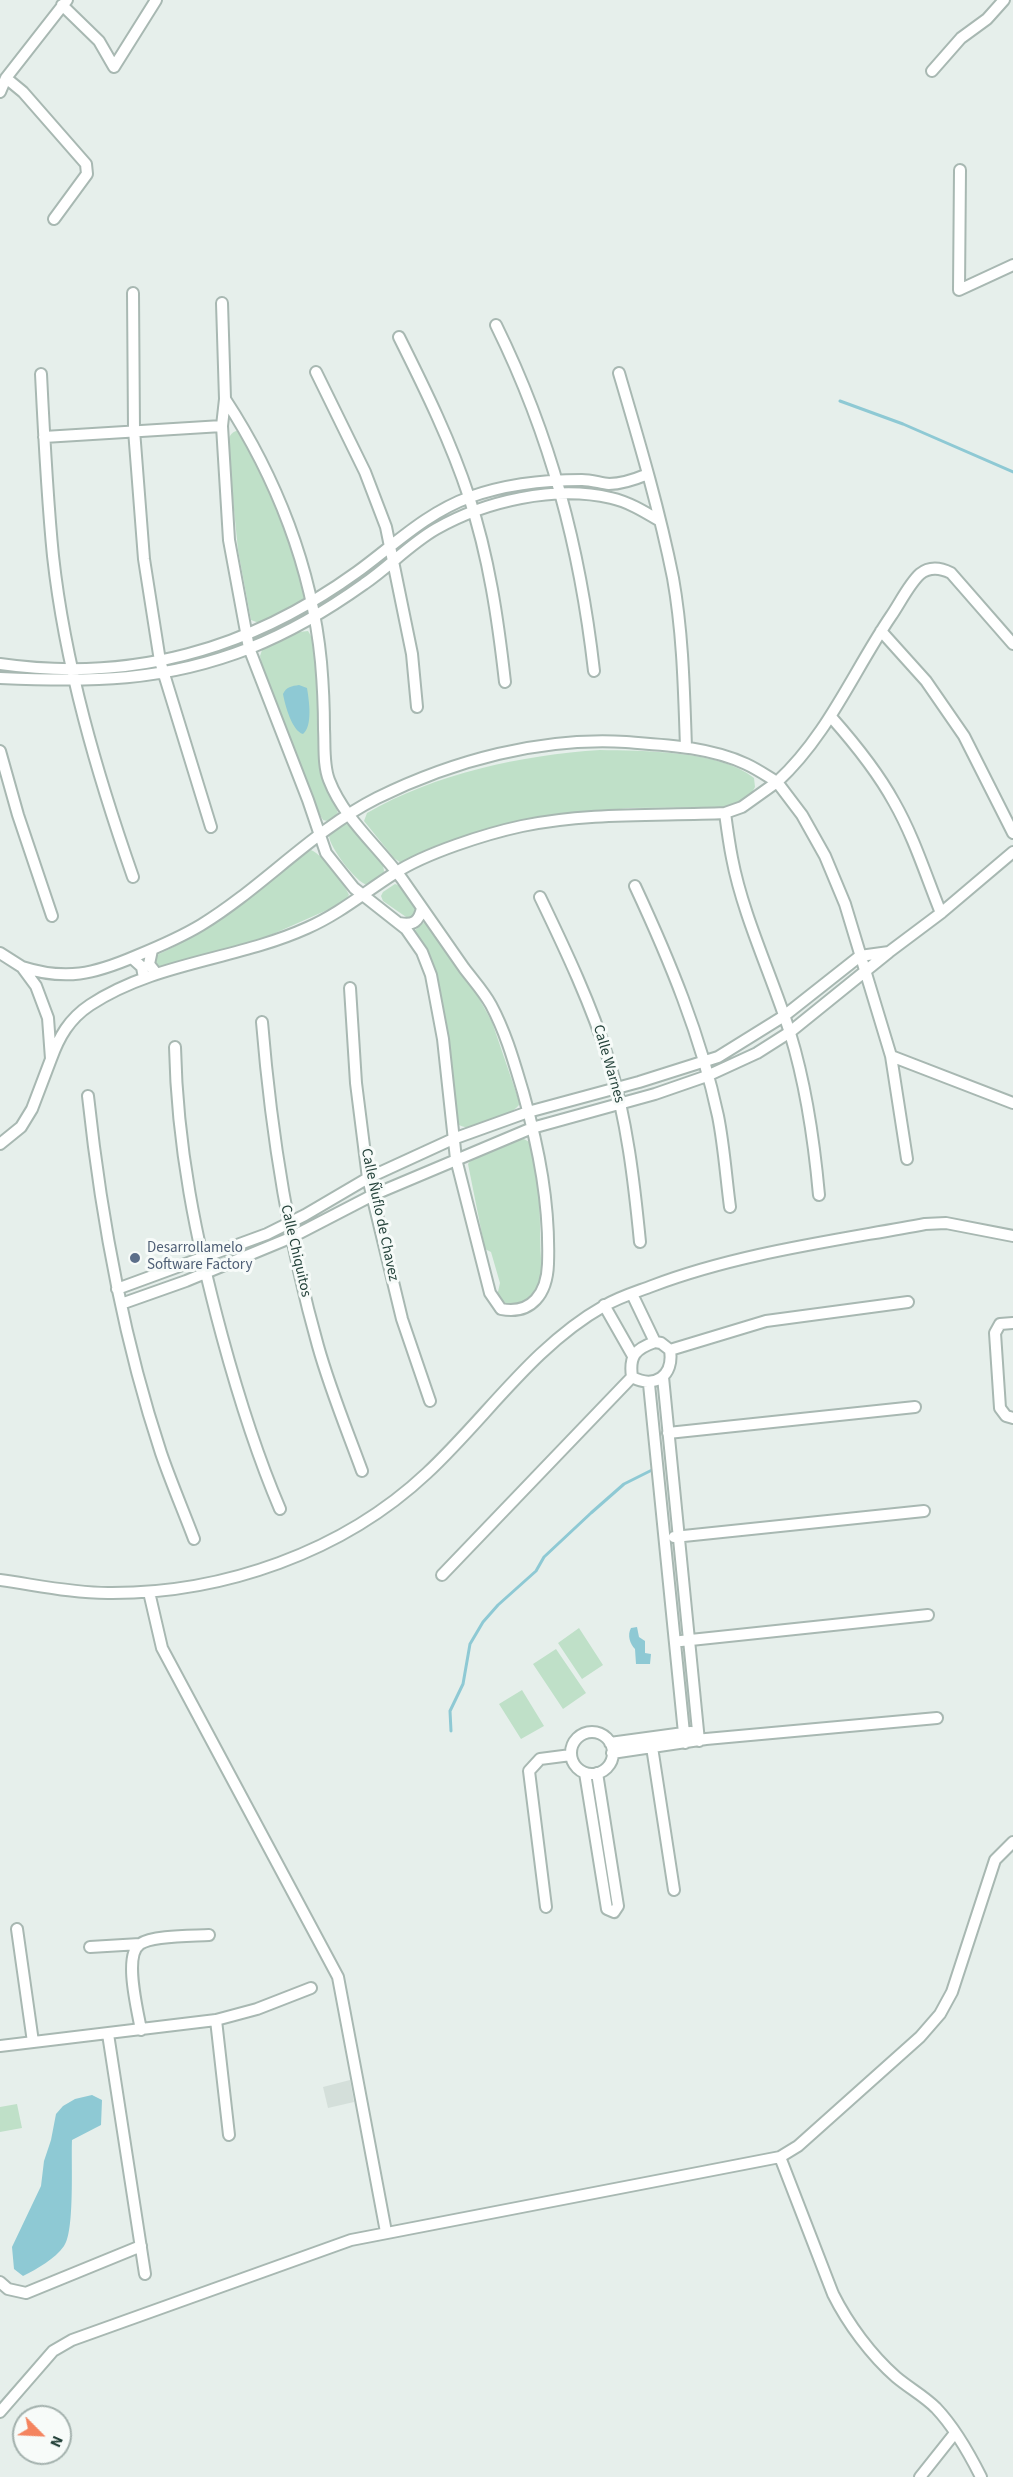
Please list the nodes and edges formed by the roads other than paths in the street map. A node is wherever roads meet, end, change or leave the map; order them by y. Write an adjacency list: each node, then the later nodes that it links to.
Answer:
1 (156, 0): 3 (street)
2 (1004, 0): 4 (street)
3 (64, 3): 5 (street)
4 (932, 71)
5 (6, 78): 6 (street); 8 (street)
6 (0, 92)
7 (960, 170): 9 (street)
8 (54, 219)
9 (1013, 265)
10 (132, 293): 19 (street)
11 (222, 303): 17 (street)
12 (496, 325): 22 (street)
13 (399, 337): 24 (street)
14 (316, 372): 27 (street)
15 (618, 373): 21 (street)
16 (40, 374): 20 (street)
17 (225, 399): 18 (street); 29 (street)
18 (222, 426): 19 (street); 32 (street)
19 (134, 430): 20 (street); 35 (street)
20 (44, 437): 37 (street)
21 (648, 474): 22 (street); 26 (street)
22 (557, 482): 23 (street); 24 (street)
23 (561, 495): 25 (street); 26 (street); 38 (street)
24 (469, 497): 25 (street); 27 (street)
25 (473, 511): 28 (street); 42 (street)
26 (660, 521): 45 (street)
27 (389, 546): 28 (street); 29 (street)
28 (393, 562): 30 (street); 43 (street)
29 (311, 602): 30 (street); 32 (street)
30 (314, 616): 34 (street); 49 (street)
31 (881, 631): 33 (street); 44 (street); 51 (street)
32 (246, 636): 34 (street); 35 (street)
33 (1013, 645)
34 (249, 648): 39 (street); 52 (street)
35 (160, 661): 37 (street); 39 (street)
36 (0, 664): 37 (street)
37 (73, 670): 41 (street)
38 (594, 671)
39 (163, 673): 41 (street); 50 (street)
40 (0, 678): 41 (street)
41 (76, 681): 55 (street)
42 (505, 682)
43 (417, 707)
44 (832, 718): 47 (street); 60 (street)
45 (686, 747): 47 (street); 49 (street)
46 (0, 751): 61 (street)
47 (777, 782): 48 (street); 66 (street)
48 (725, 813): 54 (street); 73 (street)
49 (349, 815): 52 (street); 54 (street)
50 (211, 827)
51 (1013, 833)
52 (320, 834): 57 (street); 63 (street)
53 (1013, 852): 60 (street)
54 (396, 872): 57 (street); 59 (street)
55 (133, 877)
56 (635, 886): 79 (street)
57 (364, 895): 62 (street); 70 (street)
58 (540, 897): 81 (street, Calle Warnes)
59 (422, 908): 62 (street); 85 (street)
60 (941, 913): 64 (street)
61 (52, 916)
62 (399, 923): 87 (street)
63 (152, 950): 67 (street); 70 (street)
64 (889, 952): 66 (street); 69 (street)
65 (0, 953): 68 (street)
66 (860, 956): 69 (street); 73 (street)
67 (132, 958): 68 (street); 71 (street)
68 (22, 967): 78 (street)
69 (865, 972): 75 (street); 77 (street)
70 (156, 973): 71 (street)
71 (144, 978): 78 (street)
72 (350, 988): 91 (street, Calle Ñuflo de Chavez)
73 (784, 1016): 75 (street); 79 (street)
74 (262, 1022): 95 (street, Calle Chiquitos)
75 (790, 1032): 80 (street); 93 (street)
76 (174, 1047): 99 (street)
77 (891, 1056): 84 (street); 90 (street)
78 (51, 1059): 88 (street)
79 (703, 1063): 80 (street); 81 (street)
80 (707, 1076): 83 (street); 94 (street)
81 (615, 1089): 83 (street, Calle Warnes); 85 (street)
82 (88, 1096): 101 (street)
83 (619, 1102): 86 (street); 98 (street, Calle Warnes)
84 (1013, 1103)
85 (528, 1112): 86 (street); 87 (street)
86 (532, 1128): 89 (street); 89 (street)
87 (453, 1139): 89 (street); 91 (street)
88 (0, 1144)
89 (456, 1159): 92 (street)
90 (907, 1159)
91 (368, 1178): 92 (street, Calle Ñuflo de Chavez); 95 (street)
92 (373, 1195): 97 (street); 113 (street, Calle Ñuflo de Chavez)
93 (819, 1195)
94 (730, 1207)
95 (287, 1223): 97 (street, Calle Chiquitos); 99 (street)
96 (1013, 1236): 102 (street)
97 (290, 1238): 100 (street); 117 (street, Calle Chiquitos)
98 (640, 1242)
99 (201, 1258): 100 (street); 101 (street)
100 (204, 1272): 104 (street); 118 (street)
101 (117, 1289): 104 (street)
102 (632, 1294): 105 (street); 107 (street)
103 (908, 1302): 108 (street)
104 (121, 1304): 122 (street)
105 (604, 1305): 109 (street); 125 (street)
106 (1013, 1323): 115 (street)
107 (655, 1342): 108 (street); 109 (street)
108 (670, 1350): 111 (street)
109 (633, 1356): 110 (street)
110 (633, 1377): 112 (street); 123 (street)
111 (663, 1377): 112 (street); 116 (street)
112 (649, 1384): 121 (street)
113 (430, 1401)
114 (915, 1407): 116 (street)
115 (1013, 1418)
116 (668, 1432): 120 (street)
117 (362, 1472)
118 (280, 1509)
119 (924, 1511): 120 (street)
120 (678, 1536): 121 (street); 127 (street)
121 (664, 1538): 128 (street)
122 (194, 1539)
123 (442, 1575)
124 (0, 1580): 125 (street)
125 (150, 1592): 154 (street)
126 (928, 1615): 127 (street)
127 (688, 1641): 128 (street); 130 (street)
128 (674, 1642): 131 (street)
129 (937, 1718): 130 (street)
130 (701, 1737): 131 (street)
131 (685, 1738): 132 (street); 133 (street)
132 (652, 1747): 133 (street); 138 (street)
133 (611, 1748): 134 (street); 136 (street)
134 (571, 1755): 135 (street); 139 (street)
135 (585, 1773): 136 (street); 136 (street)
136 (597, 1773)
137 (1013, 1842): 153 (street)
138 (674, 1890)
139 (546, 1907)
140 (17, 1929): 150 (street)
141 (209, 1935): 143 (street)
142 (123, 1944): 143 (street); 144 (street); 145 (street)
143 (140, 1944): 145 (street)
144 (90, 1947)
145 (132, 1956): 148 (street)
146 (311, 1988): 147 (street)
147 (216, 2020): 148 (street); 152 (street)
148 (141, 2030): 149 (street)
149 (108, 2034): 150 (street); 155 (street)
150 (33, 2042): 151 (street)
151 (0, 2046)
152 (230, 2135)
153 (780, 2157): 154 (street); 159 (street)
154 (386, 2232): 158 (street)
155 (141, 2246): 156 (street); 157 (street)
156 (145, 2274)
157 (0, 2282)
158 (0, 2412)
159 (954, 2433): 160 (street); 161 (street)
160 (920, 2477)
161 (981, 2477)

